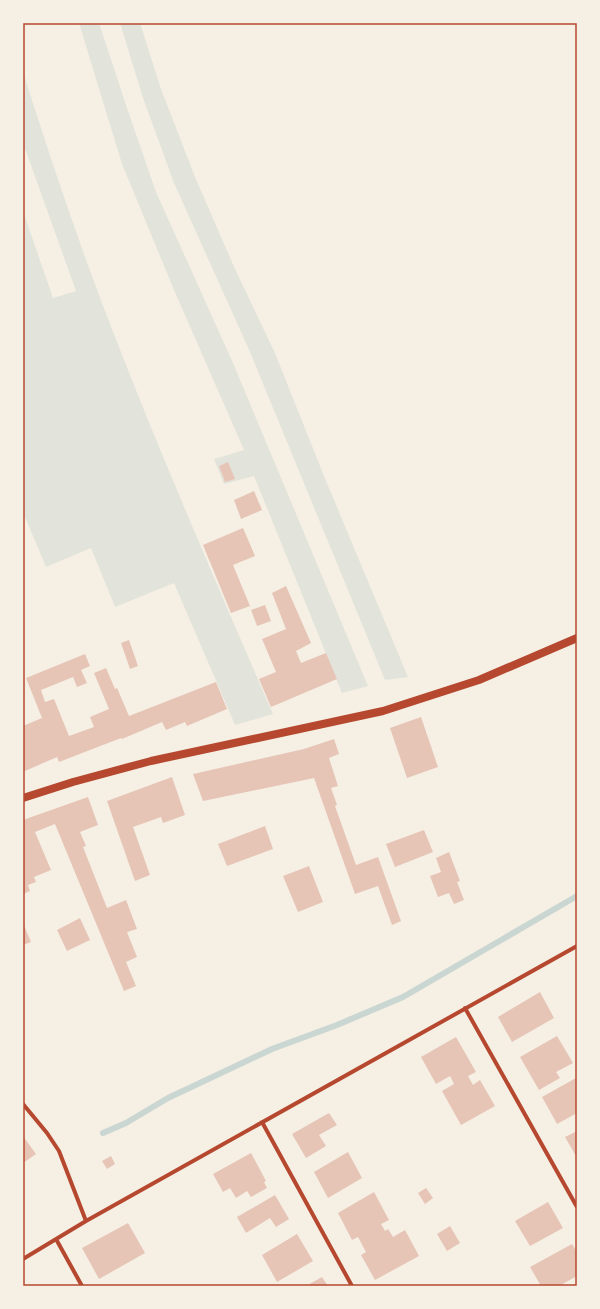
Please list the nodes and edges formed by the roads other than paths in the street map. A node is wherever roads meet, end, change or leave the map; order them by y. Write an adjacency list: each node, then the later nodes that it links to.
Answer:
1 (577, 638): 2 (main road)
2 (23, 798)
3 (577, 946): 4 (street)
4 (465, 1008): 6 (street); 7 (street)
5 (23, 1104): 8 (street)
6 (262, 1122): 8 (street); 12 (street)
7 (577, 1207)
8 (86, 1222): 9 (street)
9 (56, 1239): 10 (street); 11 (street)
10 (23, 1259)
11 (82, 1286)
12 (352, 1286)

